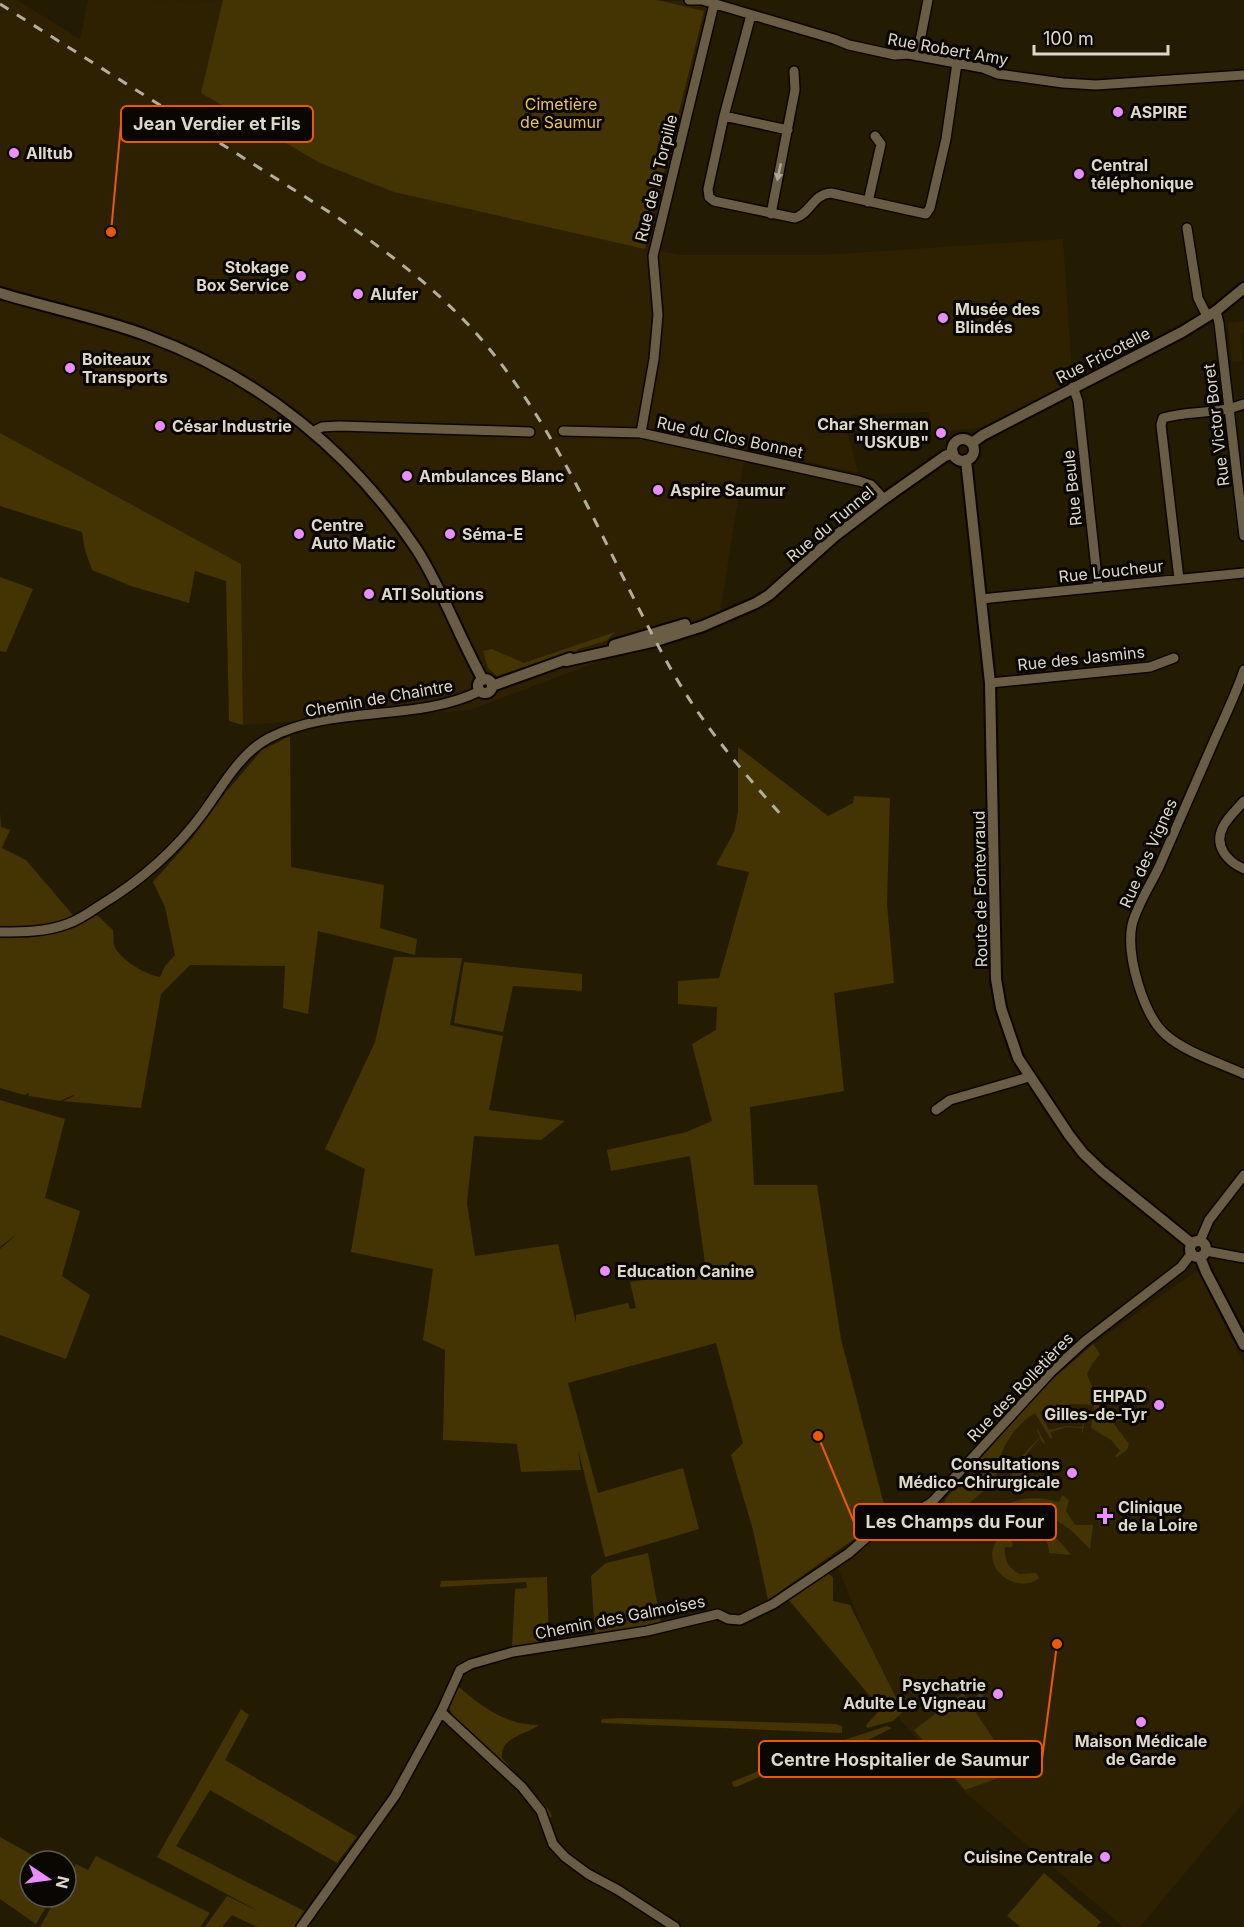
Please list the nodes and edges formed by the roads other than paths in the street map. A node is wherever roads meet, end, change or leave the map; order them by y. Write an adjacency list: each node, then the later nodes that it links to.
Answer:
1 (689, 0): 3 (street, Rue Robert Amy)
2 (928, 0): 5 (street)
3 (714, 4): 4 (street, Rue Robert Amy); 24 (street, Rue de la Torpille)
4 (751, 15): 5 (street, Rue Robert Amy); 9 (street)
5 (917, 56): 6 (street, Rue Robert Amy)
6 (957, 63): 8 (street, Rue Robert Amy); 12 (street)
7 (794, 71): 10 (street)
8 (1244, 75)
9 (724, 116): 10 (street); 13 (street)
10 (788, 130): 13 (street, one-way to 13)
11 (874, 136): 12 (street)
12 (868, 202): 13 (street)
13 (771, 214)
14 (1187, 228): 17 (street, Rue Victor Boret)
15 (1244, 288): 17 (street, Rue Fricotelle)
16 (0, 293): 21 (street)
17 (1212, 314): 18 (street, Rue Fricotelle); 20 (street, Rue Victor Boret)
18 (1074, 387): 25 (street, Rue Fricotelle); 33 (street, Rue Beule)
19 (1244, 404): 20 (street)
20 (1230, 410): 29 (street, Rue Victor Boret); 32 (street)
21 (314, 431): 23 (street); 38 (street)
22 (563, 431): 24 (street, Rue du Clos Bonnet)
23 (530, 432)
24 (641, 433): 28 (street, Rue du Clos Bonnet)
25 (972, 443): 26 (street); 27 (street)
26 (953, 453): 27 (street); 28 (street, Rue du Tunnel)
27 (966, 460): 34 (street, Route de Fontevraud)
28 (884, 499): 38 (street, Rue du Tunnel)
29 (1243, 508): 30 (street, Rue Victor Boret)
30 (1244, 536)
31 (1244, 573): 32 (street, Rue Loucheur)
32 (1179, 579): 33 (street, Rue Loucheur)
33 (1098, 586): 34 (street, Rue Loucheur)
34 (981, 599): 37 (street, Route de Fontevraud)
35 (1174, 658): 37 (street, Rue des Jasmins)
36 (1244, 670): 42 (street, Rue des Vignes)
37 (990, 683): 43 (street, Route de Fontevraud)
38 (485, 685): 41 (street, Chemin de Chaintre)
39 (1244, 801): 40 (street)
40 (1244, 868)
41 (0, 932)
42 (1244, 1074)
43 (1029, 1077): 44 (street); 46 (street, Route de Fontevraud)
44 (936, 1110)
45 (1244, 1175): 46 (street, Rue des Rolletières)
46 (1198, 1249): 47 (street); 48 (street, Route de Fontevraud); 49 (street, Rue des Rolletières)
47 (1244, 1258)
48 (1244, 1345)
49 (932, 1502): 50 (street, Chemin des Galmoises)
50 (441, 1712): 51 (street); 52 (street)
51 (301, 1927)
52 (675, 1927)

